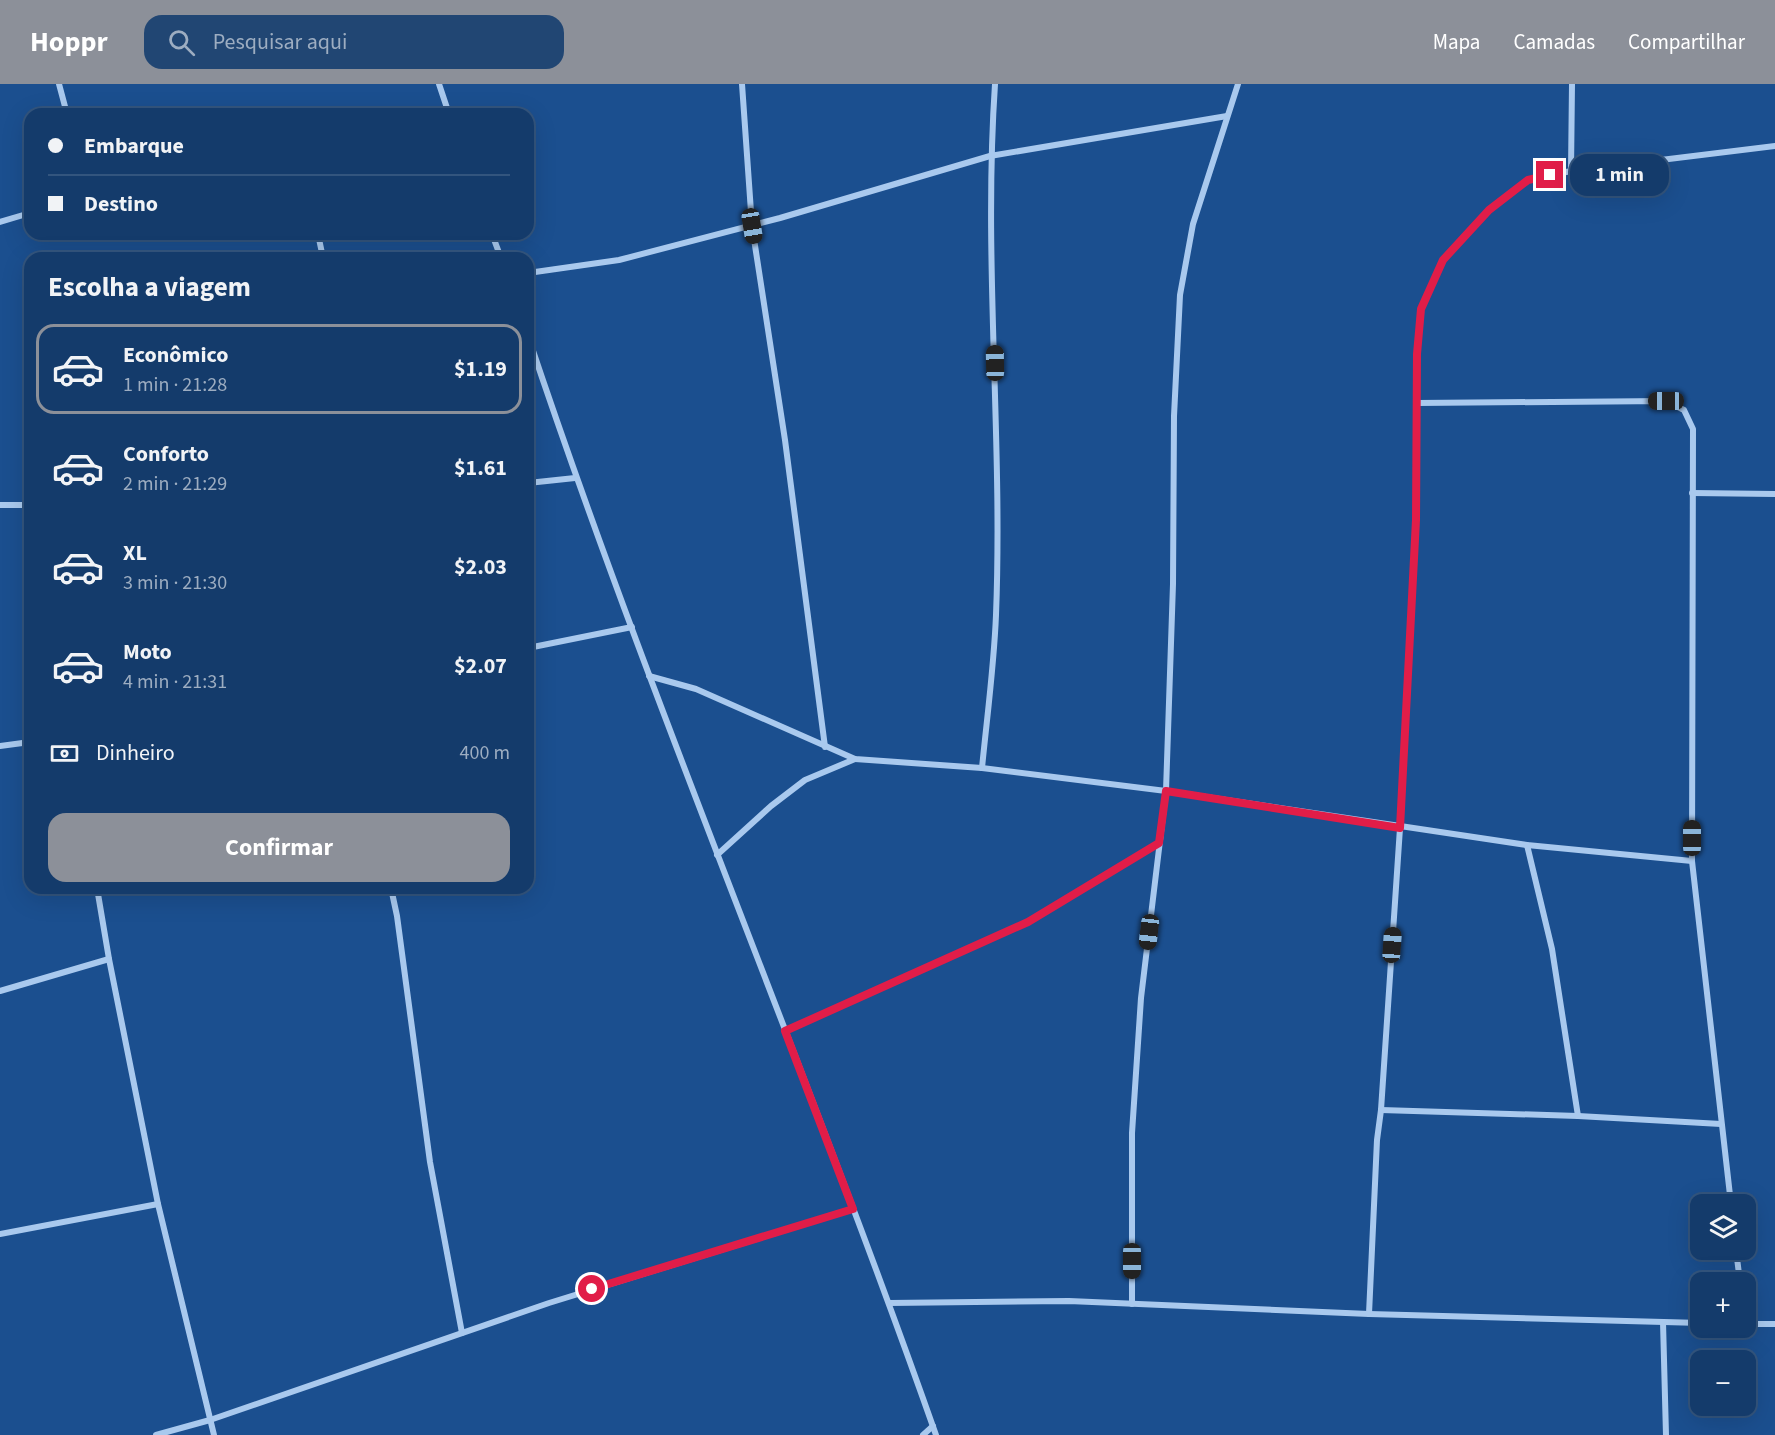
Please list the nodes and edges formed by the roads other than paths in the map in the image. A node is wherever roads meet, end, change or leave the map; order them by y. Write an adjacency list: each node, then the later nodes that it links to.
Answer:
1 (59, 84): 7 (street)
2 (439, 84): 8 (street)
3 (741, 84): 15 (street)
4 (994, 84): 11 (street)
5 (1238, 84): 9 (street)
6 (1572, 84): 12 (street)
7 (65, 108)
8 (447, 108)
9 (1227, 116): 11 (street); 33 (street)
10 (1775, 146): 12 (street)
11 (990, 156): 15 (street); 32 (street)
12 (1571, 171): 18 (street)
13 (24, 215): 14 (street)
14 (0, 222)
15 (752, 226): 16 (street); 30 (street)
16 (534, 272)
17 (534, 354): 19 (street)
18 (1417, 403): 21 (street); 34 (street)
19 (575, 478): 20 (street); 25 (street)
20 (534, 482)
21 (1692, 494): 22 (street); 38 (street)
22 (1775, 494)
23 (24, 505): 24 (street)
24 (0, 506)
25 (632, 627): 26 (street); 27 (street)
26 (534, 647)
27 (649, 676): 30 (street); 37 (street)
28 (24, 743): 29 (street)
29 (0, 746)
30 (825, 747): 31 (street)
31 (855, 759): 32 (street); 37 (street)
32 (982, 768): 33 (street)
33 (1166, 791): 34 (street); 35 (street)
34 (1400, 828): 36 (street); 44 (street)
35 (1159, 843): 43 (street); 52 (street)
36 (1527, 845): 38 (street); 45 (street)
37 (717, 855): 43 (street)
38 (1692, 861): 46 (street)
39 (98, 894): 41 (street)
40 (392, 894): 58 (street)
41 (108, 959): 42 (street); 48 (street)
42 (0, 991)
43 (785, 1031): 49 (street)
44 (1381, 1110): 45 (street); 53 (street)
45 (1578, 1116): 46 (street)
46 (1721, 1124): 47 (street)
47 (1730, 1194)
48 (158, 1204): 50 (street); 59 (street)
49 (853, 1209): 51 (street); 58 (street)
50 (0, 1234)
51 (889, 1303): 52 (street); 60 (street)
52 (1132, 1304): 53 (street)
53 (1369, 1314): 54 (street)
54 (1663, 1322): 55 (street); 65 (street)
55 (1690, 1323)
56 (1756, 1324): 57 (street)
57 (1775, 1324)
58 (462, 1333): 59 (street)
59 (210, 1420): 61 (street); 62 (street)
60 (933, 1426): 63 (street); 64 (street)
61 (156, 1435)
62 (214, 1435)
63 (923, 1435)
64 (936, 1435)
65 (1666, 1435)

